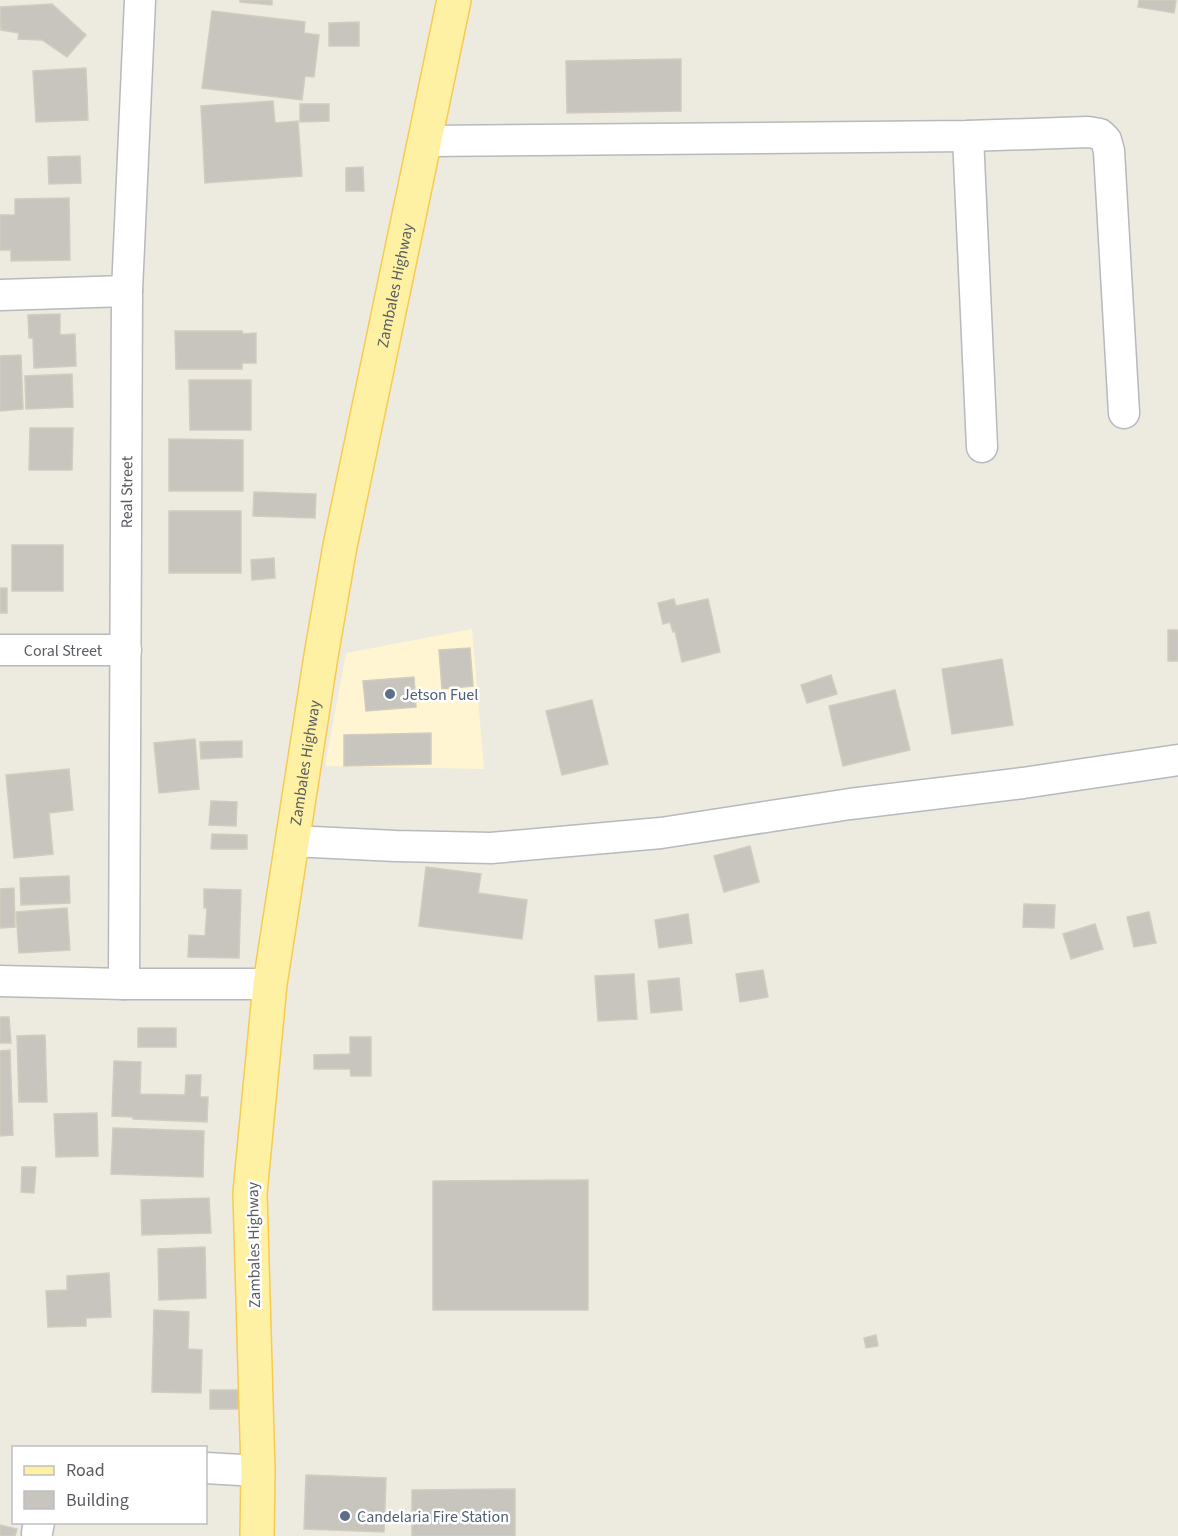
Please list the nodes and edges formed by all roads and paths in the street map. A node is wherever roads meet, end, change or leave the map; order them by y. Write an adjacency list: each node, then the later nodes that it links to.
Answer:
1 (140, 0): 5 (street, Real Street)
2 (454, 0): 4 (main road, Zambales Highway)
3 (968, 136): 4 (street); 7 (street); 8 (street)
4 (426, 141): 12 (main road, Zambales Highway)
5 (127, 291): 6 (street); 10 (street, Real Street)
6 (0, 295)
7 (1124, 414)
8 (982, 447)
9 (0, 650): 10 (street, Coral Street)
10 (126, 651): 14 (street, Real Street)
11 (1178, 760): 12 (street)
12 (292, 841): 15 (main road, Zambales Highway)
13 (0, 981): 14 (street)
14 (124, 984): 15 (street)
15 (270, 984): 17 (main road, Zambales Highway)
16 (207, 1467): 17 (street)
17 (258, 1471): 18 (main road, Zambales Highway)
18 (257, 1536)

